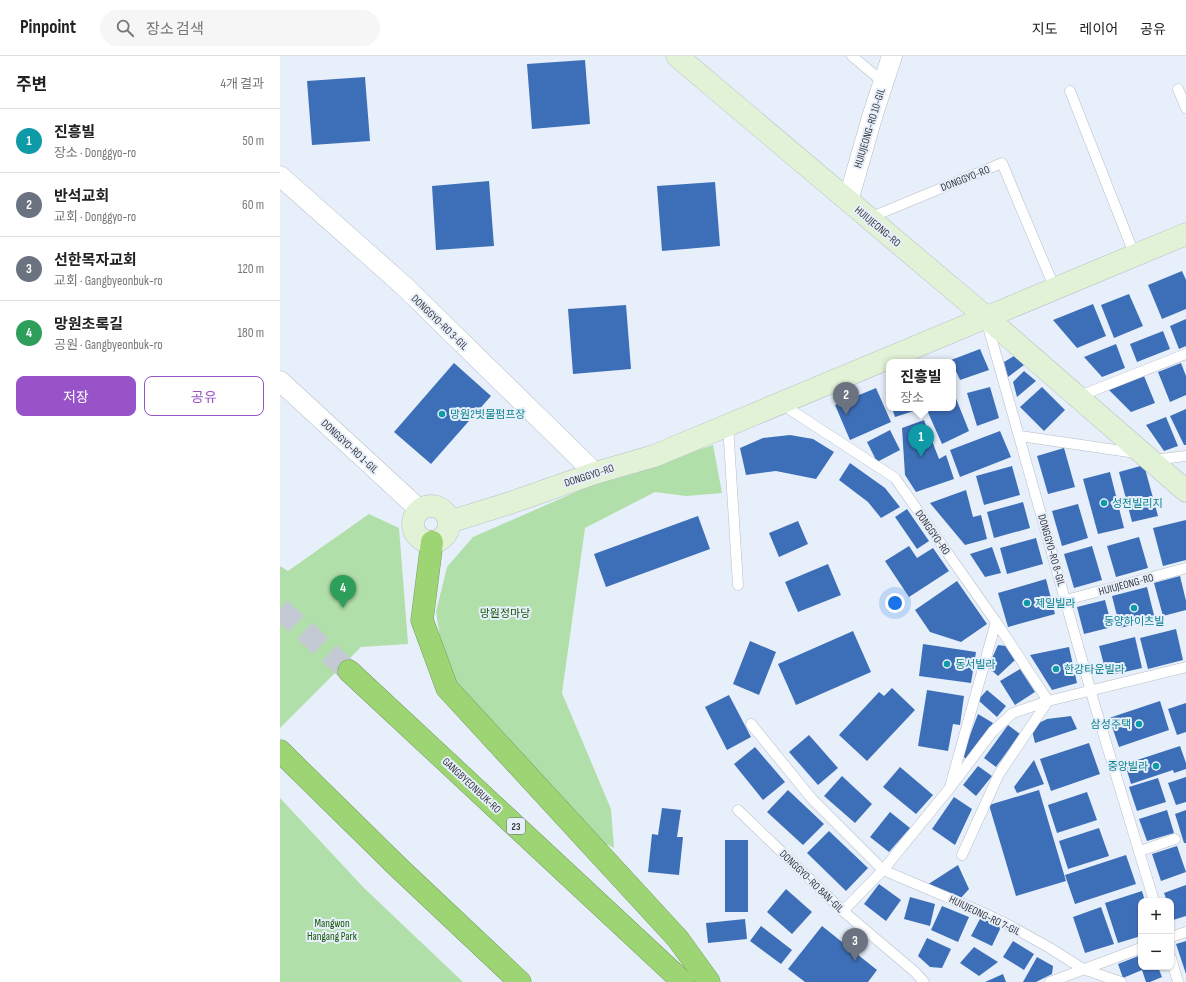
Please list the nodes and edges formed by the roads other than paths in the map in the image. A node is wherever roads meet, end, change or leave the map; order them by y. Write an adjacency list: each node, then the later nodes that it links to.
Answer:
1 (677, 56): 9 (street, HUIUJEONG-RO)
2 (852, 56): 4 (lane)
3 (892, 56): 4 (street, HUIUJEONG-RO 10-GIL)
4 (884, 82): 9 (street, HUIUJEONG-RO 10-GIL)
5 (1178, 89): 7 (lane)
6 (1070, 91): 12 (lane)
7 (1186, 108)
8 (280, 176): 23 (street, DONGGYO-RO 3-GIL)
9 (848, 201): 10 (street, HUIUJEONG-RO)
10 (869, 218): 13 (lane, DONGGYO-RO); 14 (street, HUIUJEONG-RO)
11 (1186, 234): 12 (street, DONGGYO-RO)
12 (1135, 256): 13 (street, DONGGYO-RO)
13 (1055, 289): 14 (street, DONGGYO-RO)
14 (986, 317): 17 (street, HUIUJEONG-RO); 18 (street, DONGGYO-RO); 20 (lane, DONGGYO-RO 8-GIL)
15 (1186, 354): 17 (lane)
16 (280, 381): 25 (street, DONGGYO-RO 1-GIL)
17 (1077, 396): 22 (street, HUIUJEONG-RO)
18 (780, 403): 19 (street, DONGGYO-RO); 31 (lane, DONGGYO-RO)
19 (728, 425): 23 (street, DONGGYO-RO); 29 (lane)
20 (1020, 436): 22 (lane); 30 (lane, DONGGYO-RO 8-GIL)
21 (1186, 456): 22 (lane)
22 (1148, 457): 24 (street, HUIUJEONG-RO)
23 (594, 473): 26 (street, DONGGYO-RO)
24 (1186, 491)
25 (420, 510): 26 (street); 27 (street)
26 (449, 522): 27 (street)
27 (432, 542): 53 (highway)
28 (1186, 568): 30 (lane, HUIUJEONG-RO)
29 (738, 584)
30 (1066, 600): 34 (lane, DONGGYO-RO 8-GIL)
31 (996, 622): 35 (lane, DONGGYO-RO); 38 (lane)
32 (1186, 667): 34 (lane)
33 (349, 671): 52 (highway, GANGBYEONBUK-RO / 23)
34 (1092, 690): 35 (lane); 41 (lane, DONGGYO-RO 8-GIL)
35 (1048, 701): 38 (lane); 42 (lane)
36 (751, 724): 43 (lane)
37 (280, 751): 51 (highway)
38 (949, 789): 43 (lane)
39 (738, 810): 45 (lane, DONGGYO-RO 8AN-GIL)
40 (1175, 839): 41 (lane)
41 (1140, 851): 44 (lane, DONGGYO-RO 8-GIL)
42 (962, 855)
43 (883, 870): 45 (lane); 50 (lane, HUIUJEONG-RO 7-GIL)
44 (1153, 898)
45 (843, 911): 54 (lane, DONGGYO-RO 8AN-GIL)
46 (1186, 932): 47 (lane)
47 (1174, 936)
48 (1138, 949): 50 (lane)
49 (1174, 968): 57 (lane)
50 (1076, 975): 55 (lane); 56 (lane)
51 (520, 982)
52 (683, 982)
53 (709, 982)
54 (924, 982)
55 (1050, 982)
56 (1121, 982)
57 (1178, 982)

